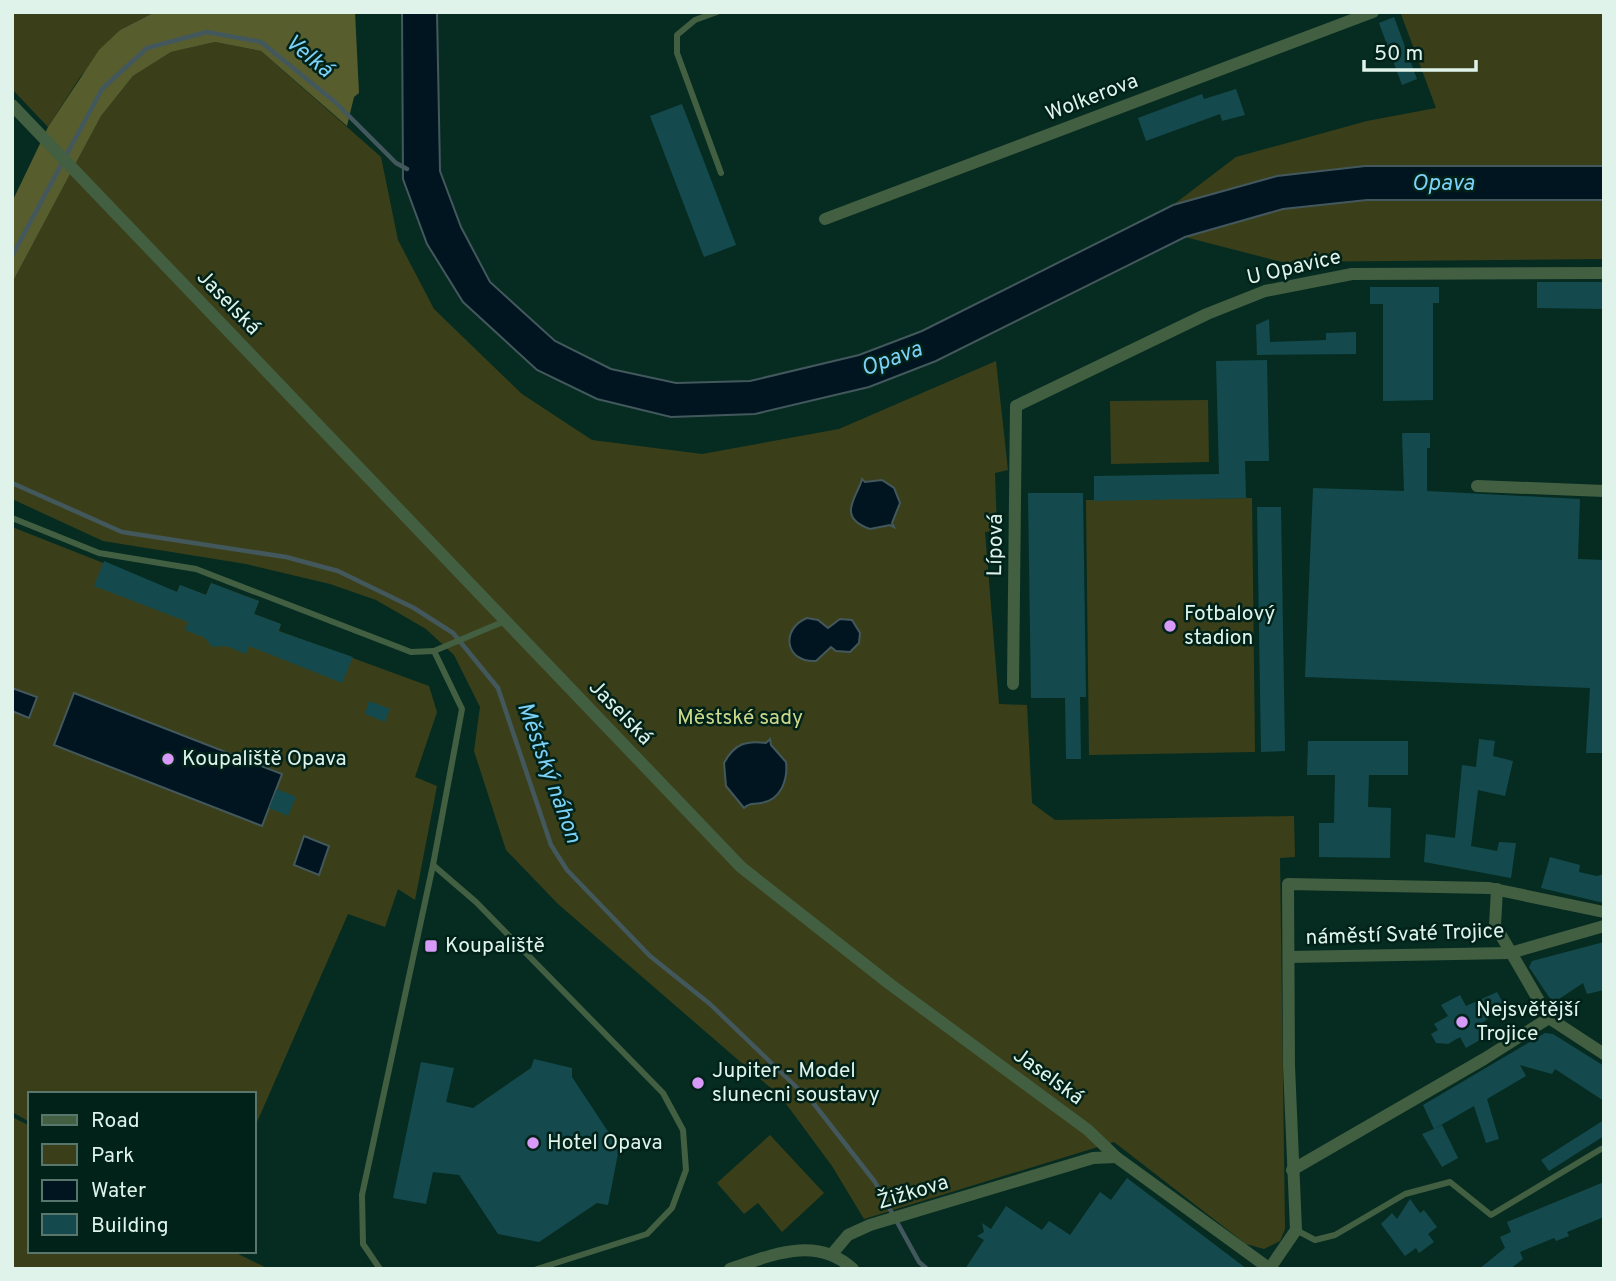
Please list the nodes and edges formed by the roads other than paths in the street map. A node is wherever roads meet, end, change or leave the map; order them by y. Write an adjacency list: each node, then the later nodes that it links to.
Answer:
1 (717, 12): 4 (lane)
2 (1367, 13): 5 (street, Wolkerova)
3 (12, 105): 11 (street, Jaselská)
4 (721, 173)
5 (824, 219)
6 (1604, 273): 7 (street, U Opavice)
7 (1016, 407): 13 (street, Lípová)
8 (1477, 486): 9 (street)
9 (1604, 491)
10 (12, 518): 12 (lane)
11 (505, 621): 12 (lane); 23 (street, Jaselská)
12 (434, 652): 14 (lane)
13 (1013, 684)
14 (433, 865): 28 (lane); 29 (lane)
15 (1497, 889): 16 (street, náměstí Svaté Trojice); 18 (street); 19 (street, náměstí Svaté Trojice)
16 (1604, 912)
17 (1604, 926): 18 (street, náměstí Svaté Trojice)
18 (1510, 953): 19 (street, náměstí Svaté Trojice); 20 (street)
19 (1289, 957): 24 (street, náměstí Svaté Trojice)
20 (1549, 1018): 21 (street); 24 (street)
21 (1604, 1054)
22 (1601, 1149): 25 (lane)
23 (1116, 1157): 26 (street, Žižkova); 27 (street, Jaselská)
24 (1292, 1170): 25 (street, náměstí Svaté Trojice)
25 (1296, 1230): 27 (street)
26 (832, 1254): 30 (street); 31 (street)
27 (1270, 1268)
28 (380, 1269)
29 (537, 1269)
30 (730, 1269)
31 (853, 1269)

